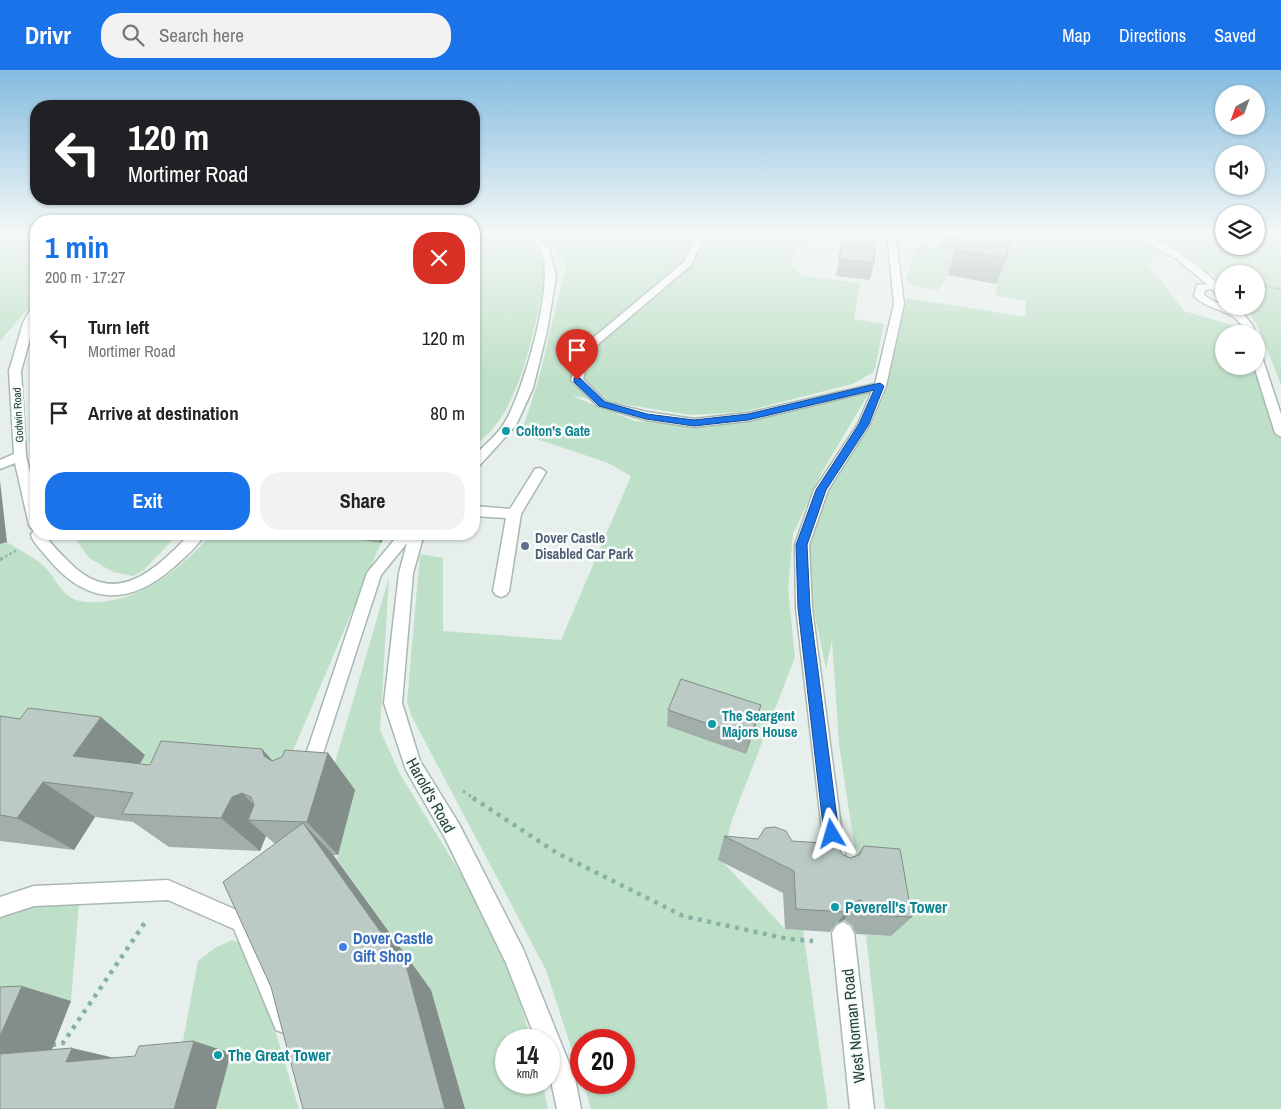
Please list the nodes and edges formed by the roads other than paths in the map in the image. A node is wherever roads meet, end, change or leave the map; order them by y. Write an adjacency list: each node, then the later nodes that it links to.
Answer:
1 (550, 280): 14 (lane)
2 (667, 280): 11 (lane)
3 (896, 280): 11 (lane)
4 (1210, 280): 5 (lane)
5 (1215, 286): 6 (lane)
6 (1215, 307)
7 (1238, 315): 9 (lane)
8 (30, 319): 13 (lane, Godwin Road)
9 (1247, 325)
10 (1263, 375): 12 (lane)
11 (880, 386): 26 (lane)
12 (1281, 433)
13 (20, 456): 15 (lane); 17 (lane, Godwin Road)
14 (480, 457)
15 (0, 465)
16 (540, 472): 19 (lane)
17 (30, 498)
18 (480, 511): 19 (lane)
19 (514, 514): 24 (lane)
20 (42, 540): 21 (lane)
21 (192, 540)
22 (402, 540): 25 (lane)
23 (415, 540): 29 (lane, Harold's Road)
24 (501, 591)
25 (305, 786)
26 (836, 869)
27 (0, 906): 30 (lane)
28 (843, 938): 33 (lane, West Norman Road)
29 (543, 1029)
30 (291, 1040)
31 (560, 1071): 32 (lane, Harold's Road)
32 (569, 1109)
33 (862, 1109)

